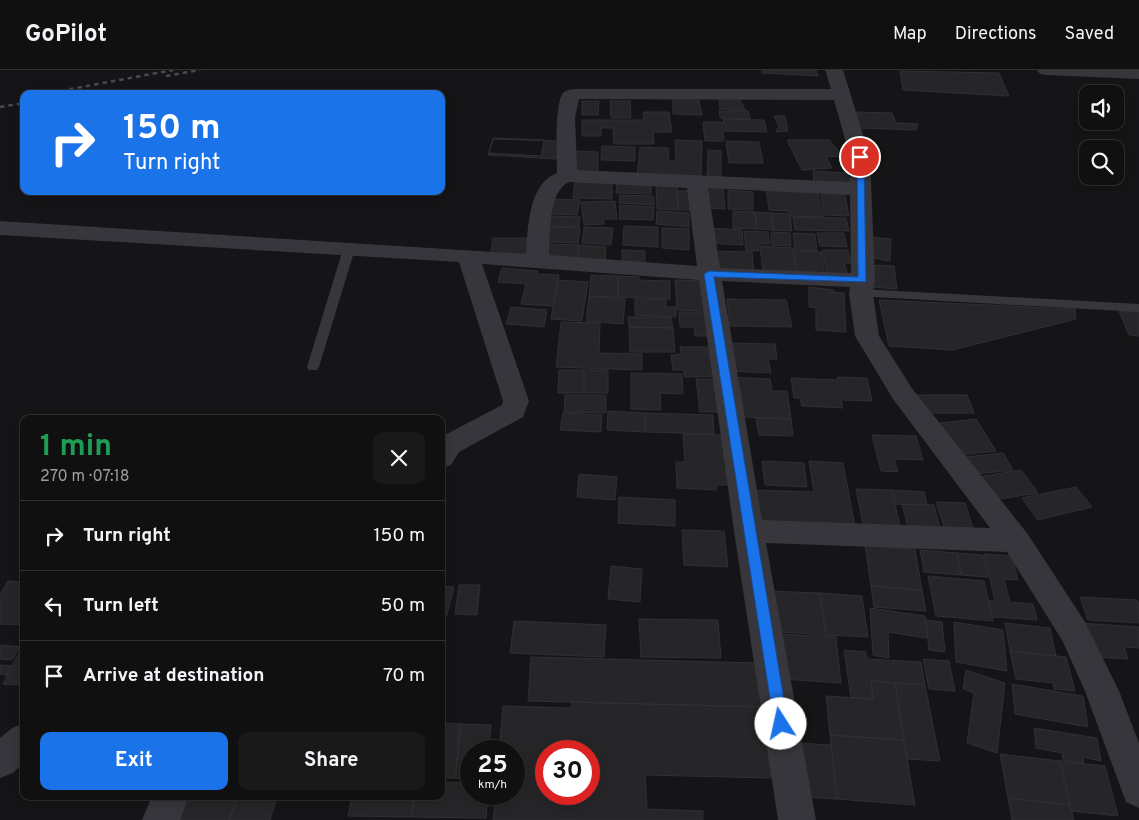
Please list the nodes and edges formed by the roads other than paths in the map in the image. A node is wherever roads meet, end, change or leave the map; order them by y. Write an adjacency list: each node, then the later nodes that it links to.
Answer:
1 (1046, 70): 2 (street)
2 (1139, 74)
3 (838, 83): 4 (street); 6 (street)
4 (567, 176): 5 (street); 10 (street)
5 (697, 182): 6 (street); 11 (street)
6 (860, 189): 12 (street)
7 (0, 228): 8 (street)
8 (349, 250): 9 (street); 14 (lane)
9 (468, 256): 10 (street); 15 (street)
10 (537, 261): 11 (street)
11 (709, 274): 12 (street); 16 (street)
12 (862, 287): 13 (lane); 17 (street)
13 (1139, 308)
14 (313, 367)
15 (445, 452)
16 (749, 531): 17 (street); 23 (street)
17 (1016, 541): 20 (street)
18 (20, 743): 19 (street)
19 (0, 761)
20 (1139, 790)
21 (168, 800): 22 (street)
22 (161, 820)
23 (797, 820)

